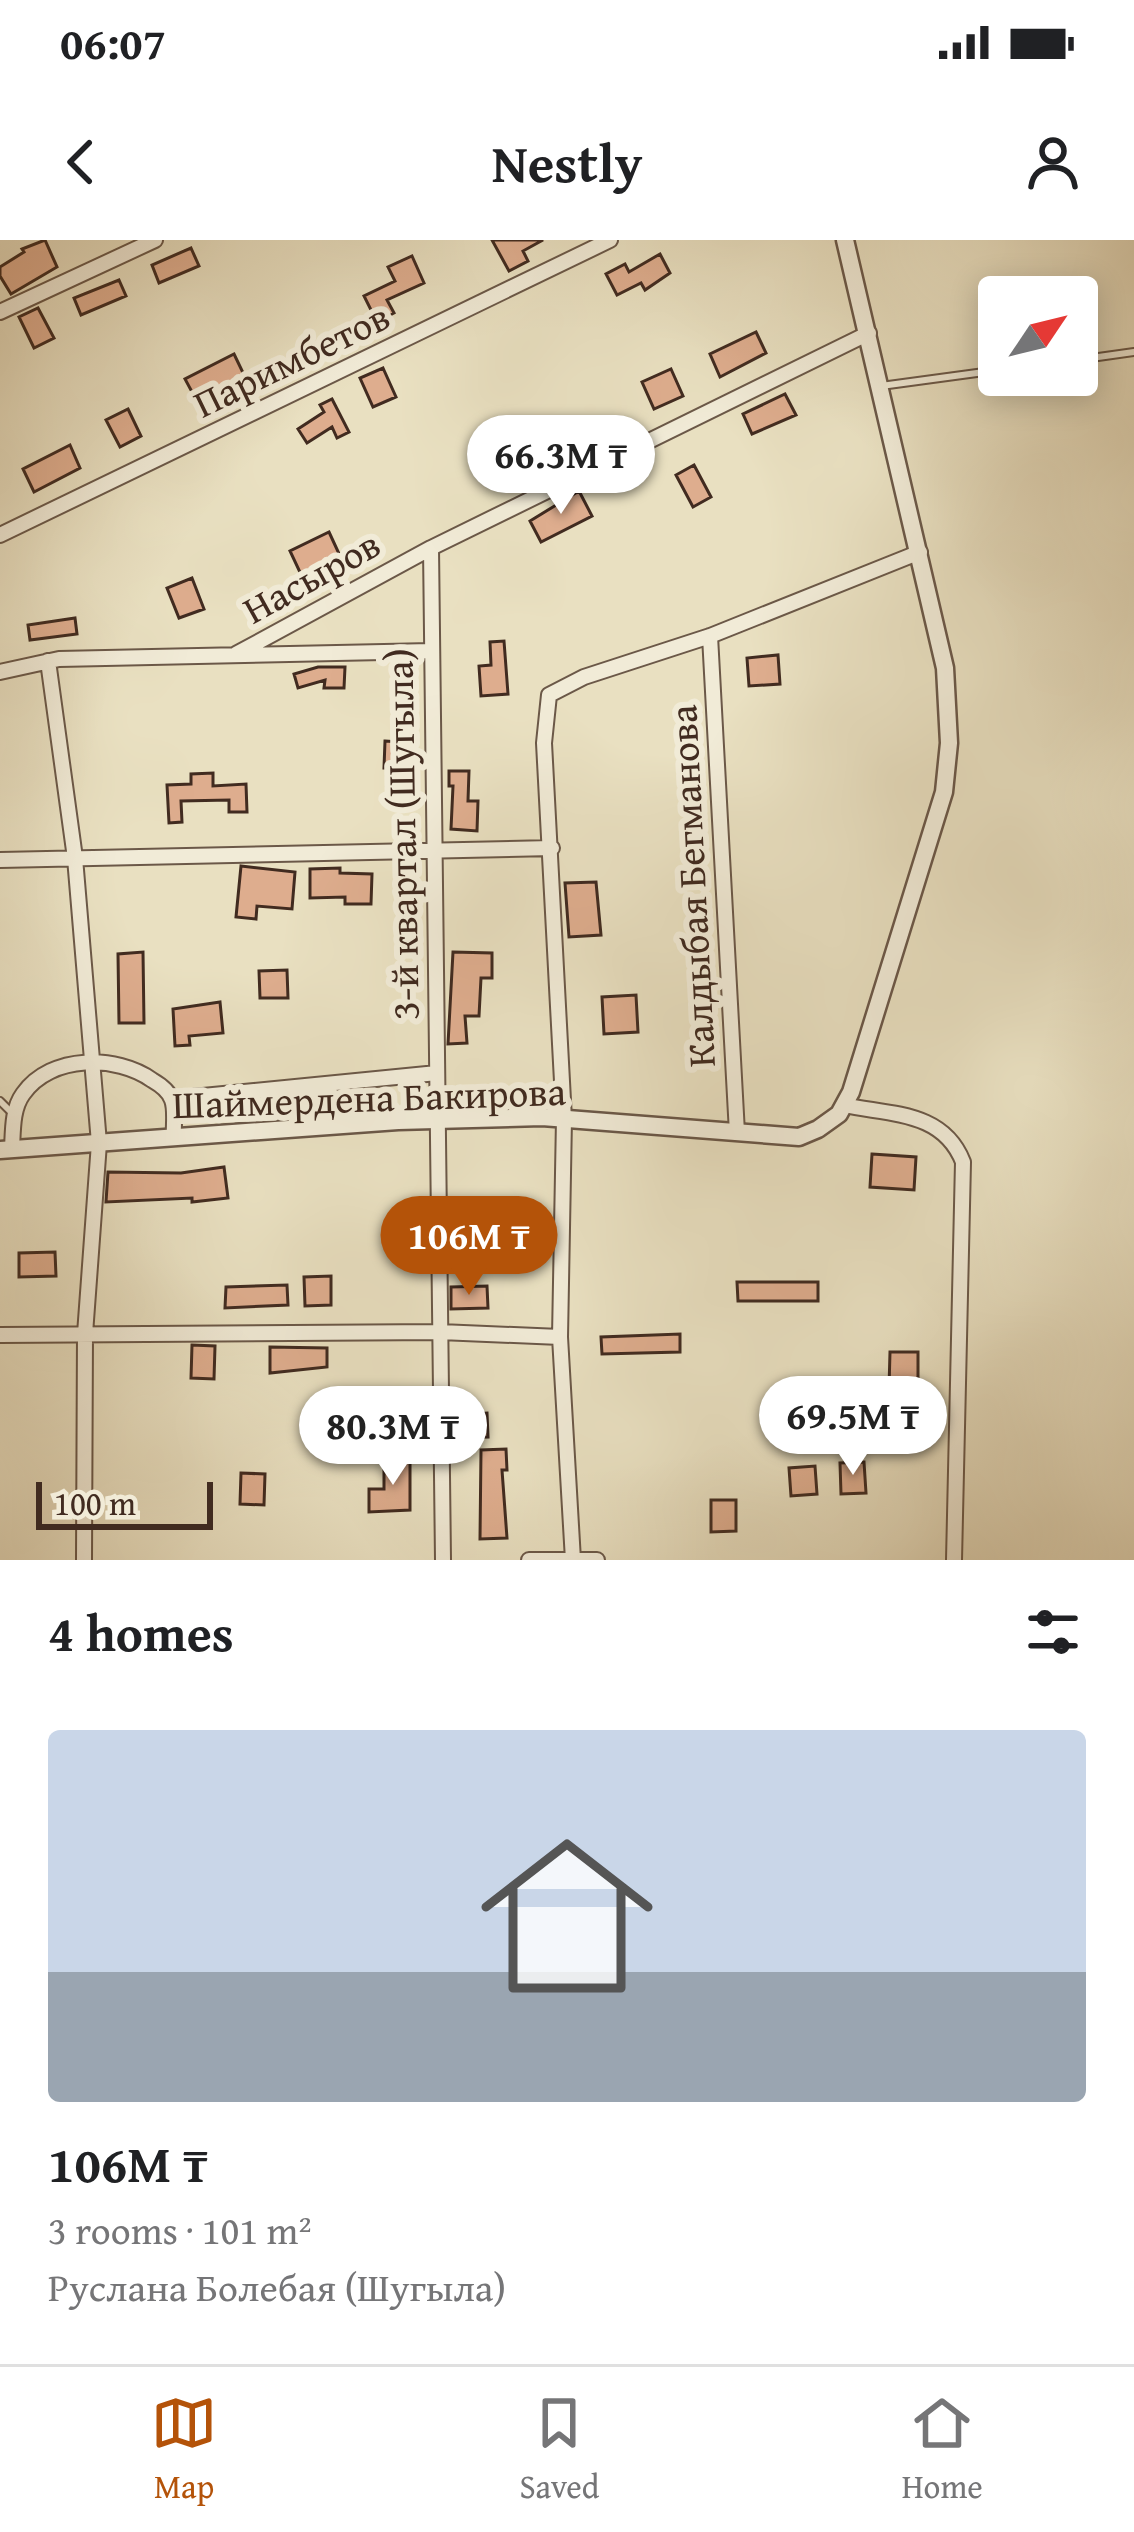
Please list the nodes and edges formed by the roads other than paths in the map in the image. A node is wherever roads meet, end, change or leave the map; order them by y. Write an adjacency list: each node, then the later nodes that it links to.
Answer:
1 (155, 240): 4 (street)
2 (610, 240): 10 (street, Паримбетов)
3 (845, 240): 5 (street)
4 (0, 312)
5 (869, 333): 9 (street); 11 (street, Насыров)
6 (1134, 352): 7 (lane)
7 (1098, 356)
8 (978, 373): 9 (lane)
9 (881, 386): 12 (street)
10 (0, 535)
11 (431, 548): 14 (street, 3-й квартал (Шугыла)); 15 (street, Насыров)
12 (920, 552): 13 (street); 26 (street)
13 (710, 636): 18 (street); 30 (street, Калдыбая Бегманова)
14 (430, 651): 15 (street); 19 (street, 3-й квартал (Шугыла))
15 (236, 654): 16 (street)
16 (48, 661): 17 (street); 20 (street)
17 (0, 672)
18 (552, 848): 19 (street); 28 (street)
19 (433, 852): 20 (street); 23 (street, 3-й квартал (Шугыла))
20 (75, 858): 21 (street); 22 (street)
21 (0, 860)
22 (92, 1061): 24 (street); 27 (street); 32 (street)
23 (437, 1073): 24 (street); 29 (street, 3-й квартал (Шугыла))
24 (172, 1099): 31 (street)
25 (0, 1101): 27 (lane)
26 (844, 1105): 30 (street, Шаймердена Бакирова); 43 (street)
27 (14, 1116): 33 (street)
28 (564, 1119): 29 (street, Шаймердена Бакирова); 30 (street, Шаймердена Бакирова); 37 (street)
29 (438, 1120): 31 (street, Шаймердена Бакирова); 34 (street, 3-й квартал (Шугыла))
30 (737, 1132)
31 (173, 1138): 32 (street, Шаймердена Бакирова)
32 (99, 1143): 33 (street, Шаймердена Бакирова); 35 (street)
33 (6, 1150)
34 (440, 1331): 35 (street); 37 (street); 40 (street, 3-й квартал (Шугыла))
35 (85, 1334): 36 (street); 39 (street)
36 (0, 1335)
37 (560, 1337): 38 (street)
38 (573, 1559): 41 (street); 42 (street)
39 (84, 1560)
40 (443, 1560)
41 (529, 1560)
42 (597, 1560)
43 (954, 1560)

